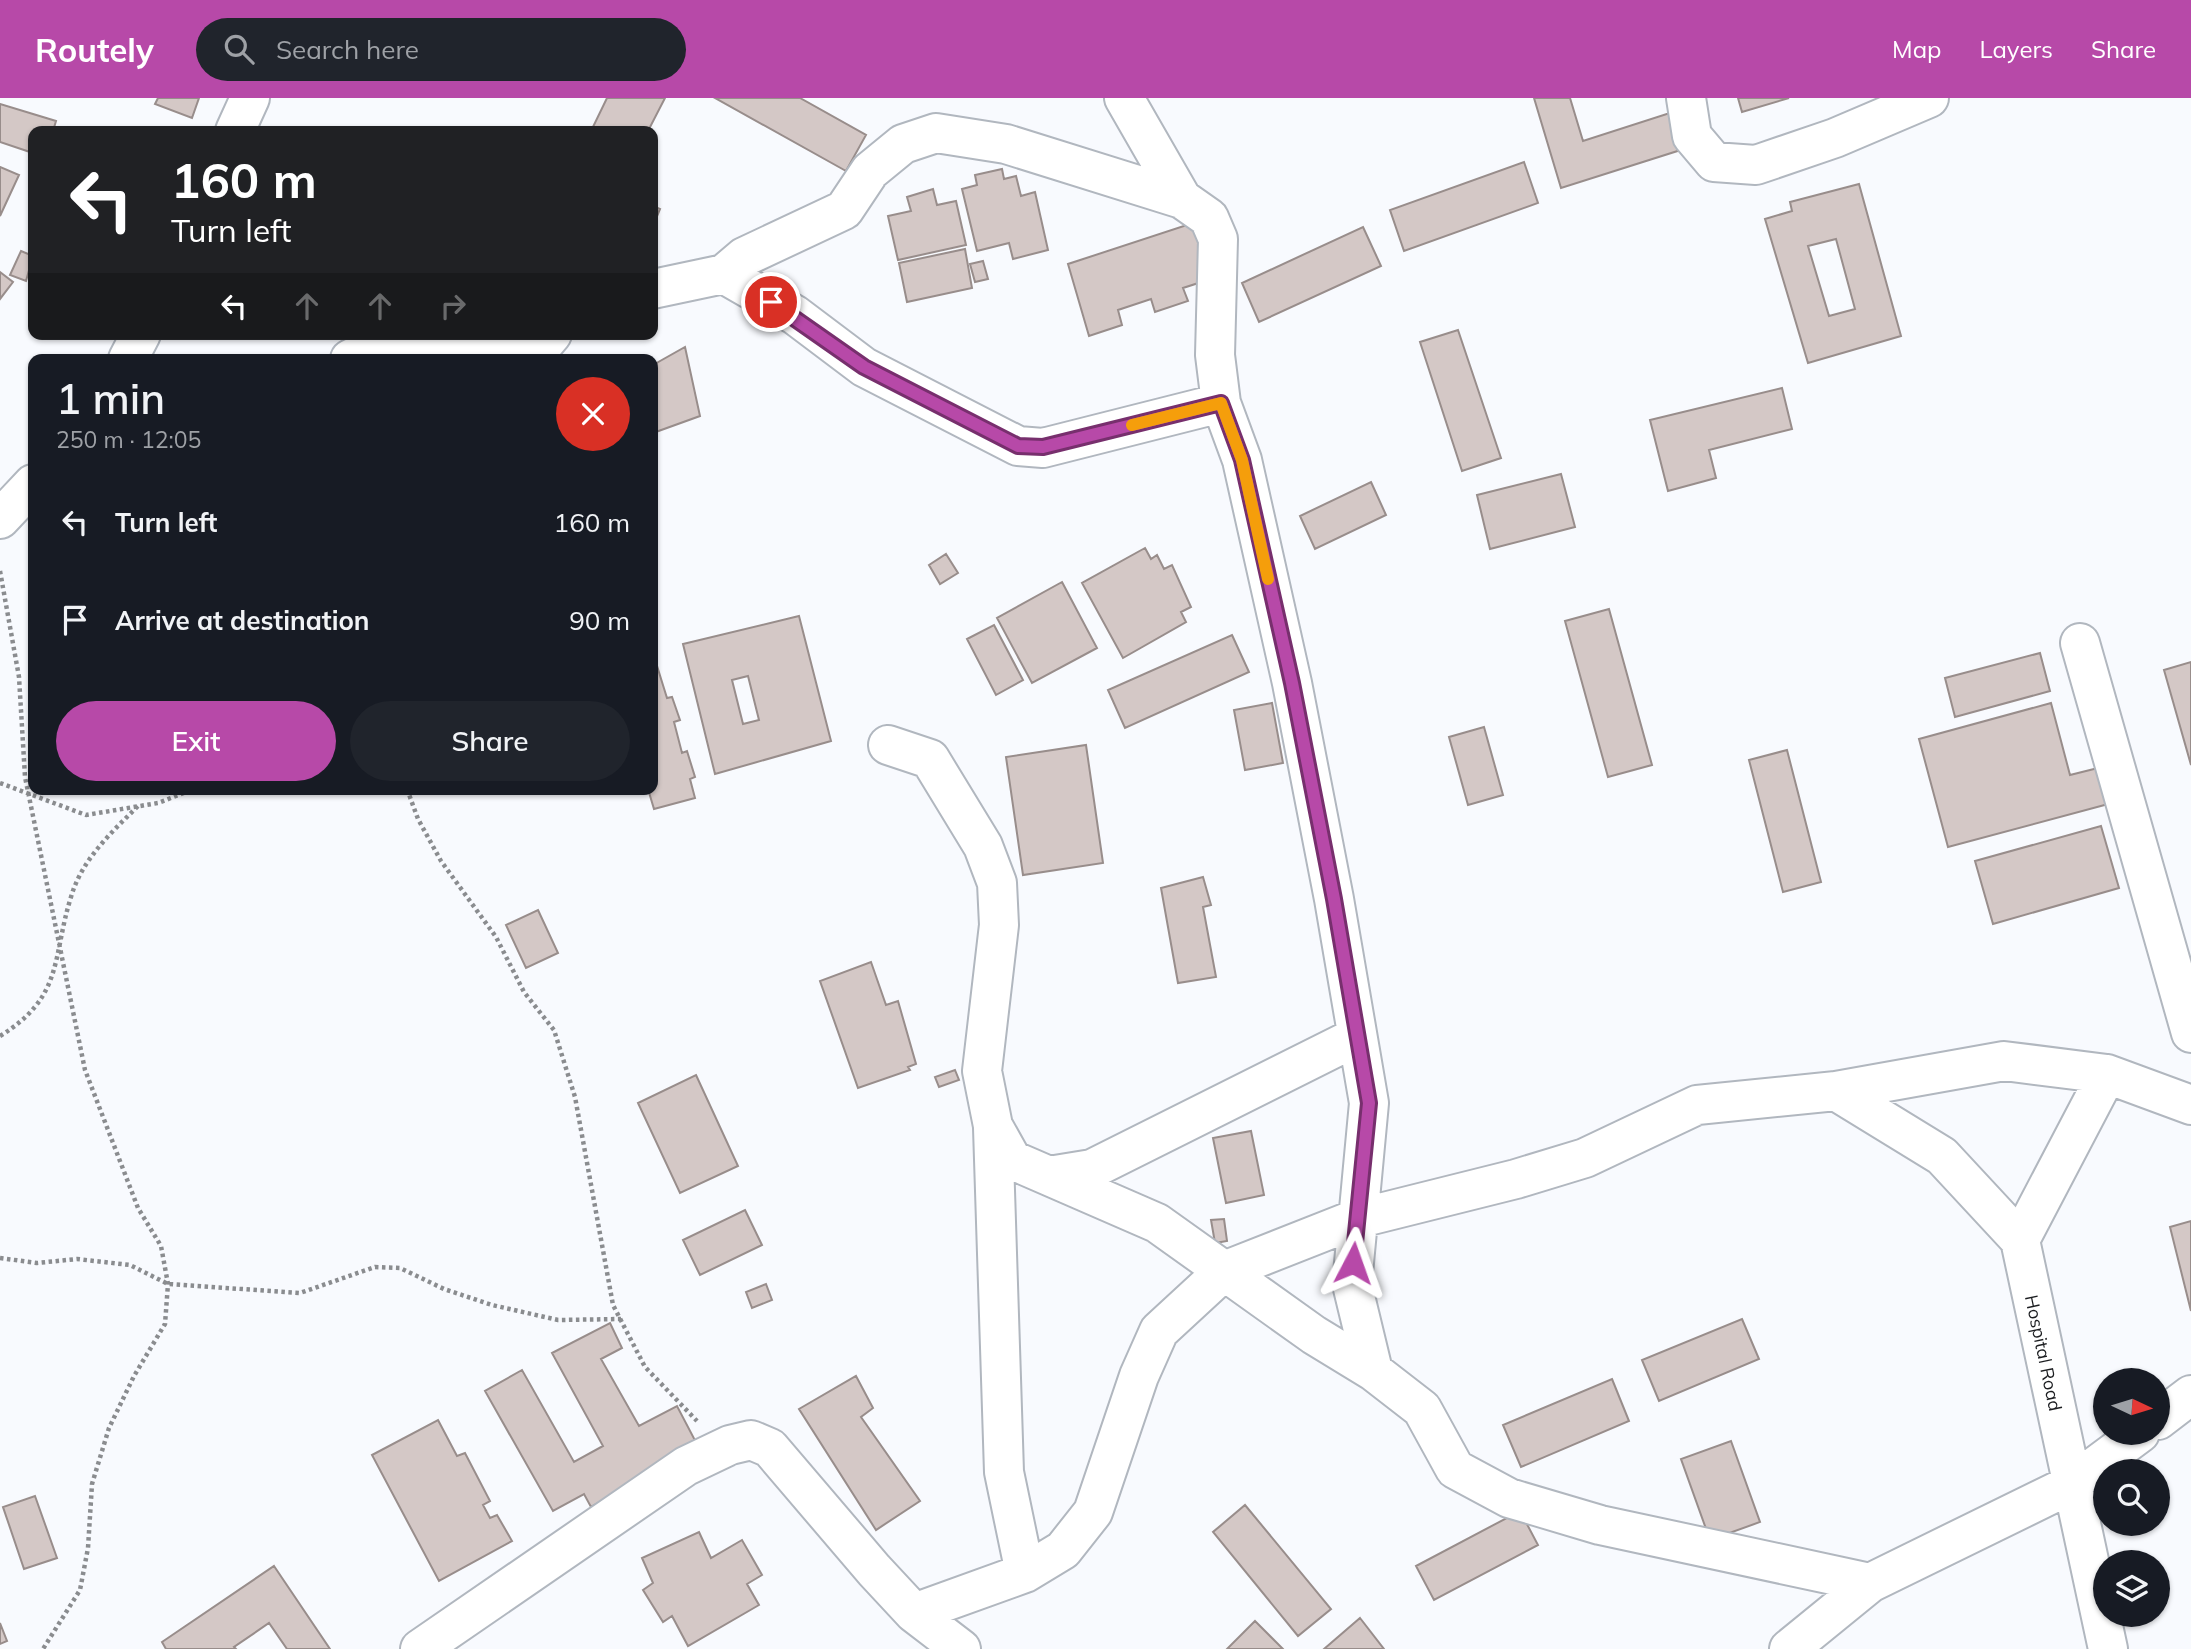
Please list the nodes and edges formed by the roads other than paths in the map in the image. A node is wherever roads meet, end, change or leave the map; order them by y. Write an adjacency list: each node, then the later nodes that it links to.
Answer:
1 (250, 98): 5 (street)
2 (1124, 98): 6 (street)
3 (1686, 98): 4 (street)
4 (1929, 98)
5 (237, 126)
6 (1182, 199): 7 (street); 15 (street)
7 (724, 274): 8 (street); 15 (street)
8 (658, 288)
9 (389, 340): 12 (street)
10 (398, 340): 13 (street)
11 (547, 340): 14 (street)
12 (360, 354)
13 (490, 354)
14 (535, 354)
15 (1221, 403): 21 (street)
16 (28, 489): 17 (street)
17 (0, 519)
18 (2080, 643): 20 (street)
19 (888, 745): 25 (street)
20 (2191, 1033)
21 (1356, 1037): 26 (street); 27 (street)
22 (2107, 1074): 23 (street); 24 (street); 28 (street)
23 (1836, 1091): 27 (street); 28 (street)
24 (2191, 1105)
25 (993, 1126): 26 (street); 35 (street)
26 (1049, 1176): 29 (street)
27 (1356, 1219): 29 (street); 30 (street)
28 (2020, 1240): 34 (street, Hospital Road)
29 (1224, 1271): 30 (street); 35 (street)
30 (1373, 1371): 36 (street)
31 (2191, 1395): 32 (street)
32 (2170, 1411)
33 (2122, 1446): 34 (street)
34 (2070, 1485): 36 (street); 41 (street, Hospital Road)
35 (1025, 1573): 37 (street)
36 (1870, 1583): 40 (street)
37 (914, 1613): 38 (street); 39 (street)
38 (420, 1649)
39 (961, 1649)
40 (1789, 1649)
41 (2108, 1649)

